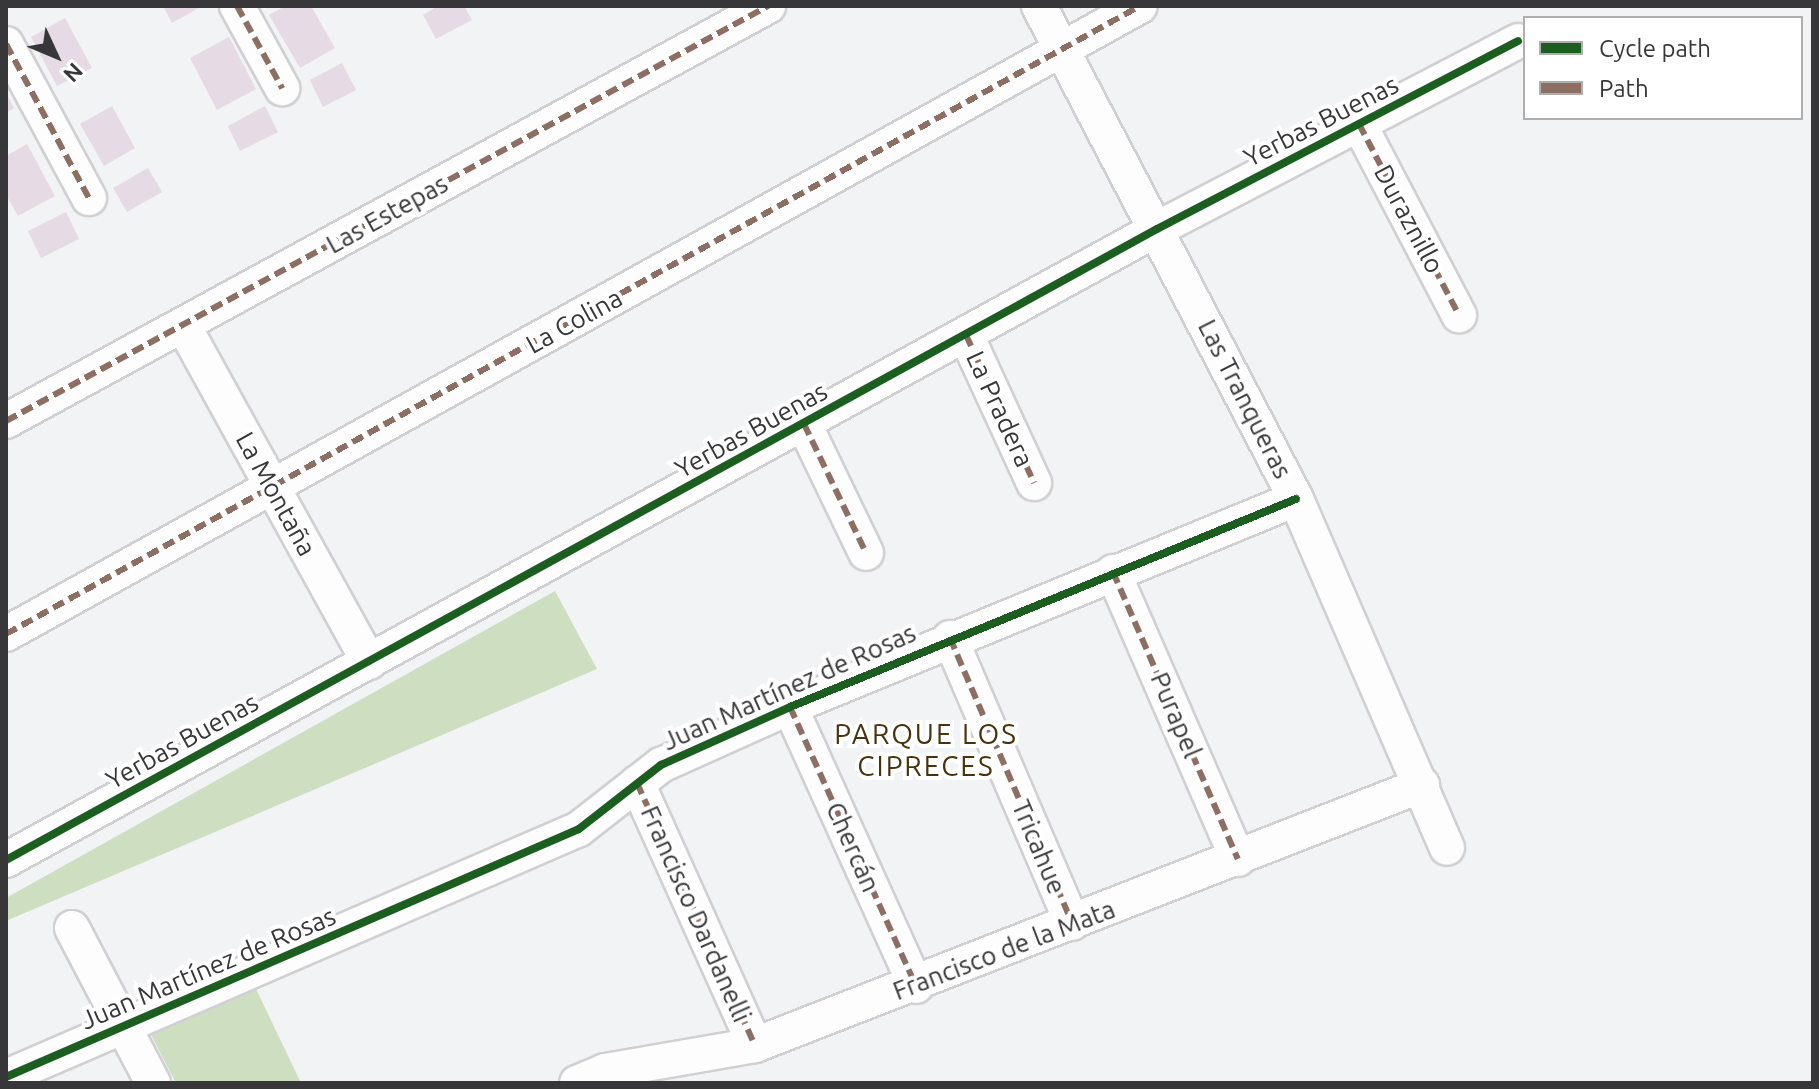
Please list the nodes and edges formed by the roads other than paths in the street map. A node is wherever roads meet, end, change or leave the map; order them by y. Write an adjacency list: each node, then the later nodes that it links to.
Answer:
1 (237, 6): 8 (street)
2 (768, 6): 13 (street, Las Estepas)
3 (1039, 6): 7 (street, Las Tranqueras)
4 (1140, 6): 7 (street, La Colina)
5 (1518, 41): 9 (street, Yerbas Buenas)
6 (6, 44): 10 (street)
7 (1061, 49): 11 (street, Las Tranqueras); 18 (street, La Colina)
8 (282, 88)
9 (1359, 124): 11 (street, Yerbas Buenas); 12 (street, Duraznillo)
10 (89, 198)
11 (1157, 229): 14 (street, Yerbas Buenas); 19 (street, Las Tranqueras)
12 (1459, 315)
13 (183, 325): 15 (street, Las Estepas); 18 (street, La Montaña)
14 (966, 335): 16 (street, Yerbas Buenas); 17 (street, La Pradera)
15 (6, 421)
16 (804, 424): 20 (street); 24 (street, Yerbas Buenas)
17 (1034, 483)
18 (273, 489): 22 (street, La Colina); 24 (street, La Montaña)
19 (1296, 499): 21 (street, Juan Martínez de Rosas); 27 (street, Las Tranqueras)
20 (866, 553)
21 (1113, 572): 23 (street, Juan Martínez de Rosas); 29 (street, Purapel)
22 (6, 634)
23 (950, 638): 25 (street, Juan Martínez de Rosas); 31 (street, Tricahue)
24 (369, 662): 30 (street, Yerbas Buenas)
25 (790, 707): 26 (street, Juan Martínez de Rosas); 33 (street, Chercán)
26 (637, 783): 34 (street, Juan Martínez de Rosas); 35 (street, Francisco Dardanelli)
27 (1422, 785): 28 (street, Las Tranqueras); 29 (street, Francisco de la Mata)
28 (1447, 848)
29 (1238, 859): 31 (street, Francisco de la Mata)
30 (6, 860)
31 (1072, 923): 33 (street, Francisco de la Mata)
32 (72, 928): 34 (street)
33 (916, 986): 35 (street, Francisco de la Mata)
34 (122, 1028): 36 (street, Juan Martínez de Rosas); 37 (street)
35 (755, 1045): 38 (street, Francisco de la Mata)
36 (6, 1077)
37 (153, 1083)
38 (577, 1083)

